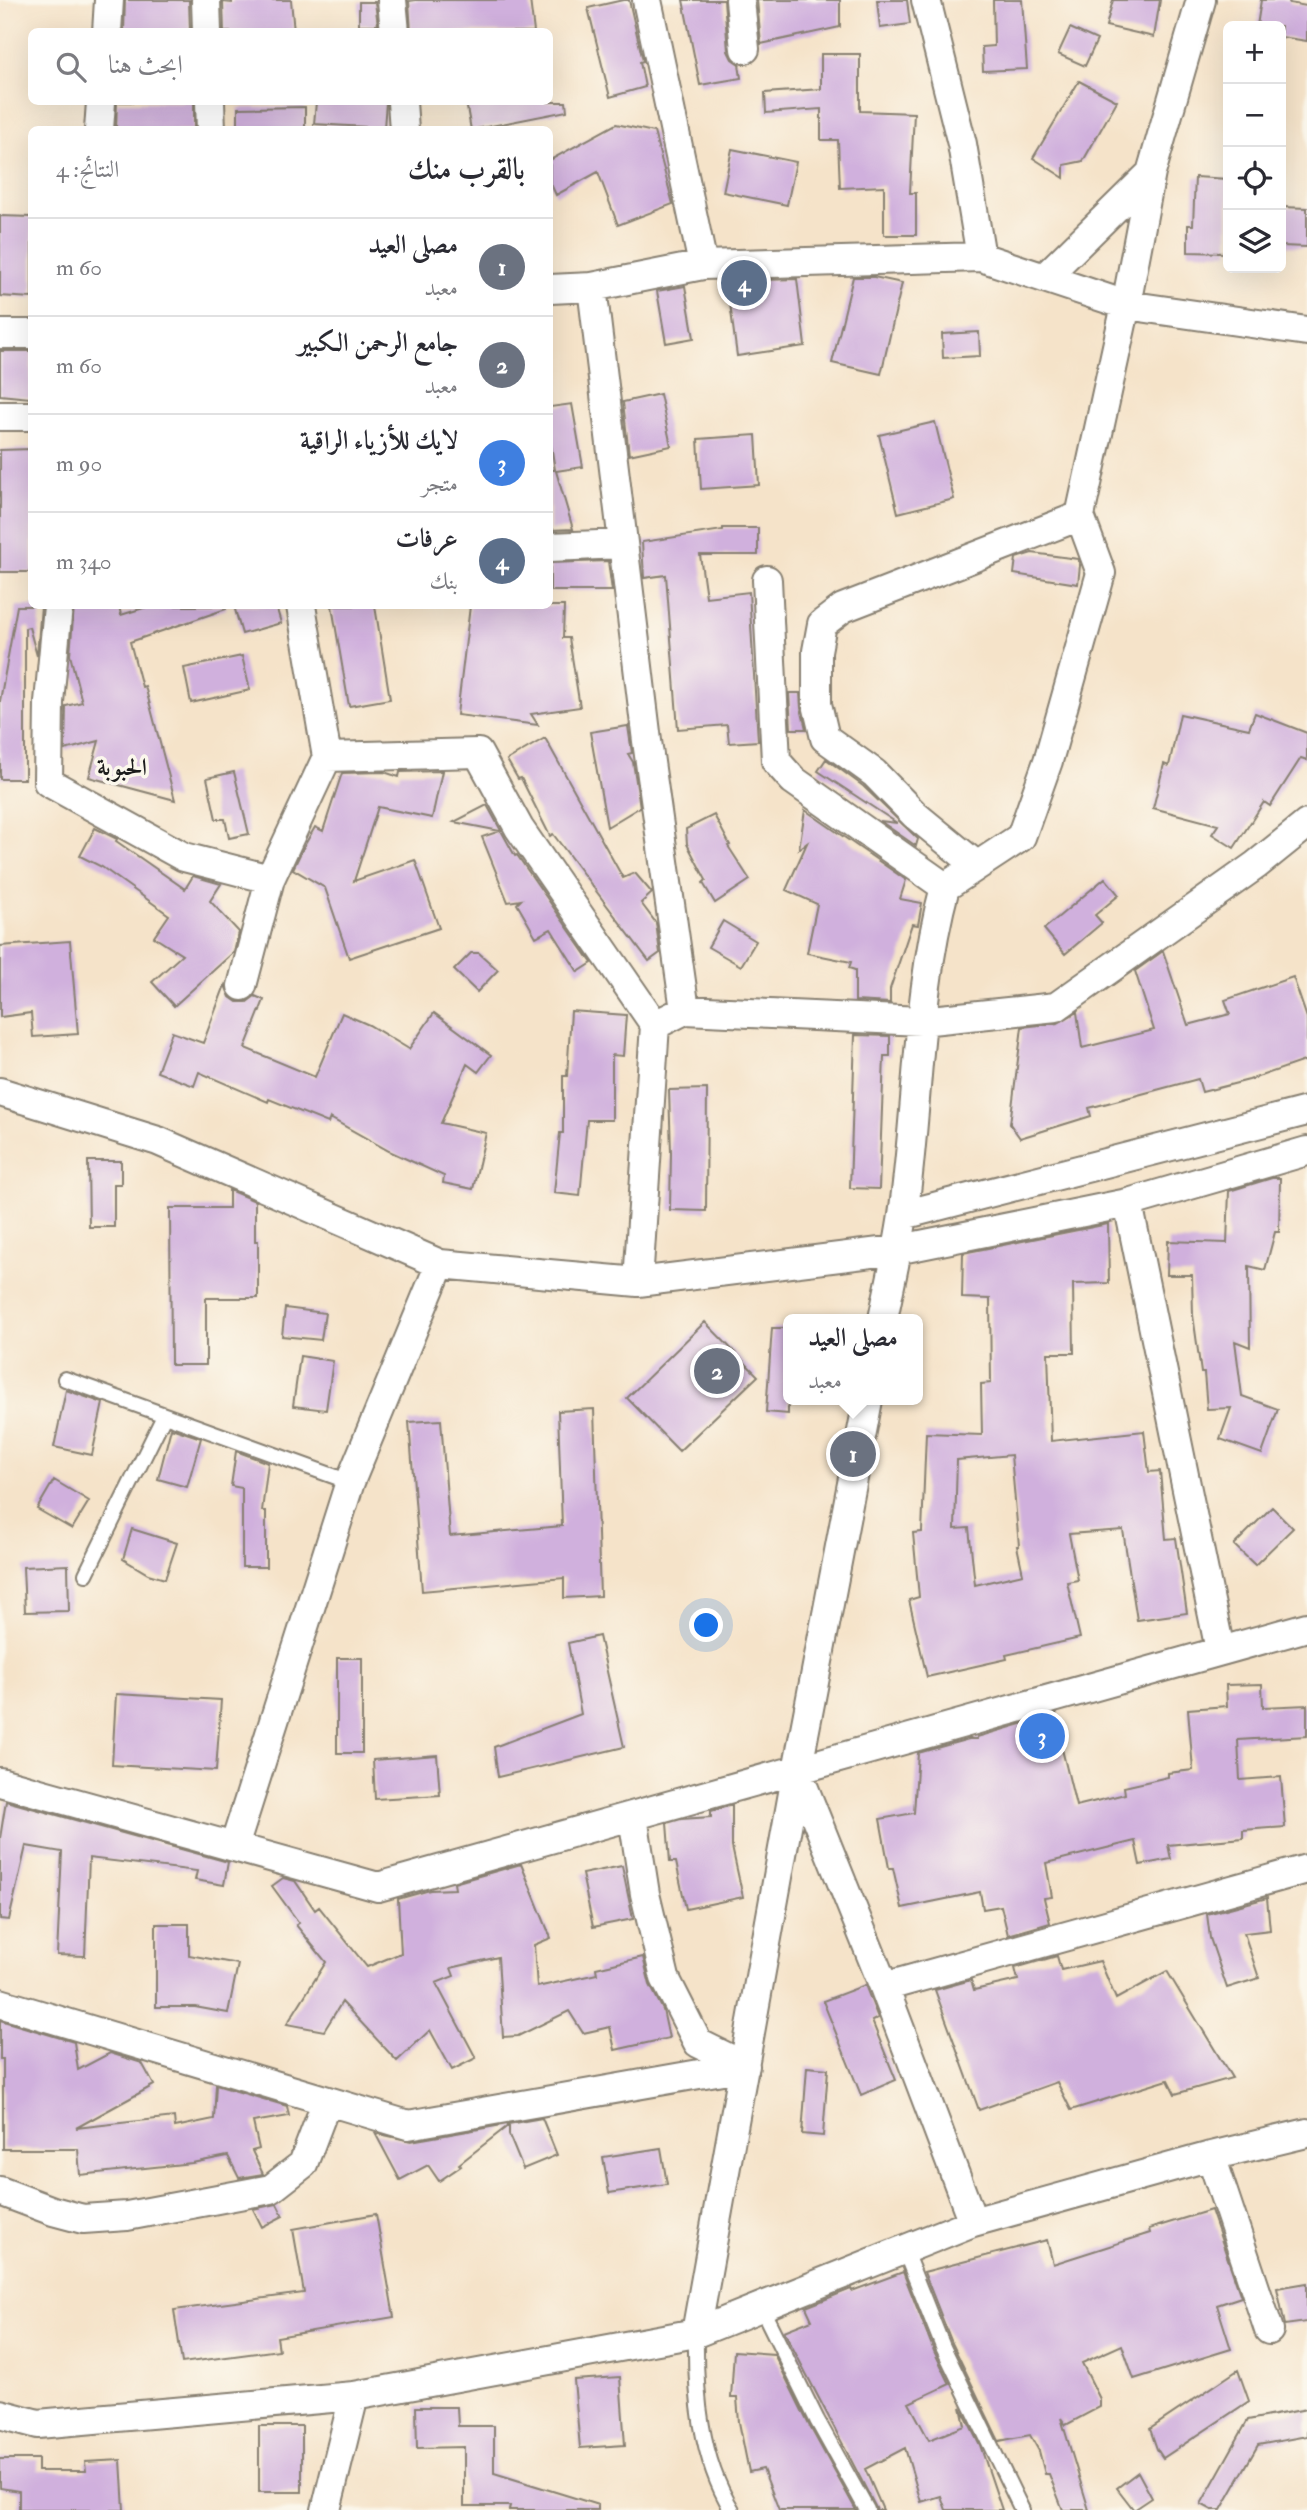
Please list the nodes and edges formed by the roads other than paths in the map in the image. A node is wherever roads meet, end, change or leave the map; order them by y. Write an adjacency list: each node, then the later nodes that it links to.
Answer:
1 (109, 0): 8 (street)
2 (206, 0): 9 (street)
3 (392, 0): 10 (street)
4 (647, 0): 20 (street)
5 (740, 0): 11 (street)
6 (926, 0): 19 (street)
7 (1201, 0): 18 (street)
8 (107, 28)
9 (207, 28)
10 (395, 28)
11 (745, 49)
12 (101, 105): 15 (street)
13 (210, 105): 16 (street)
14 (402, 105): 17 (street)
15 (99, 126)
16 (211, 126)
17 (404, 126)
18 (1151, 173): 21 (street); 24 (street)
19 (981, 257): 20 (street); 21 (street)
20 (703, 265): 22 (street)
21 (1044, 278): 24 (street)
22 (592, 287): 23 (street); 31 (street)
23 (553, 289)
24 (1126, 305): 25 (street); 30 (street)
25 (1307, 331)
26 (0, 334): 27 (street)
27 (28, 334)
28 (0, 416): 29 (street)
29 (28, 416)
30 (1080, 516): 38 (street); 38 (street)
31 (623, 544): 32 (street); 42 (street)
32 (553, 547)
33 (766, 580): 40 (street)
34 (58, 609): 39 (street)
35 (302, 609): 36 (street)
36 (327, 757): 39 (street); 44 (street)
37 (1307, 824): 43 (street)
38 (976, 865): 40 (street)
39 (270, 879): 41 (street)
40 (945, 887): 43 (street)
41 (242, 986)
42 (685, 1010): 43 (street); 44 (street)
43 (921, 1021): 49 (street)
44 (655, 1025): 52 (street)
45 (0, 1092): 51 (street)
46 (1307, 1111): 49 (street)
47 (1307, 1151): 48 (street)
48 (1128, 1203): 50 (street); 60 (street)
49 (903, 1214): 50 (street)
50 (896, 1250): 52 (street); 53 (street)
51 (440, 1264): 52 (street); 57 (street)
52 (638, 1282)
53 (884, 1314)
54 (65, 1379): 56 (lane)
55 (867, 1405): 61 (street)
56 (164, 1416): 57 (lane); 58 (lane)
57 (350, 1482): 64 (street)
58 (86, 1574)
59 (1307, 1627): 60 (street)
60 (1220, 1650): 61 (street)
61 (797, 1771): 63 (street); 66 (street); 68 (street)
62 (0, 1782): 64 (street)
63 (633, 1816): 64 (street); 68 (street)
64 (234, 1847)
65 (1307, 1869): 66 (street)
66 (884, 1987): 73 (street)
67 (0, 2003): 69 (street)
68 (745, 2066): 69 (street); 77 (street)
69 (327, 2101): 72 (street)
70 (1307, 2133): 71 (street)
71 (1211, 2156): 73 (street); 76 (street)
72 (0, 2191)
73 (973, 2222): 74 (street)
74 (904, 2249): 75 (street); 83 (lane)
75 (761, 2307): 77 (street); 82 (lane)
76 (1269, 2330)
77 (696, 2333): 78 (street); 81 (lane)
78 (354, 2396): 79 (street); 80 (street)
79 (0, 2414)
80 (326, 2510)
81 (733, 2510)
82 (867, 2510)
83 (1022, 2510)

